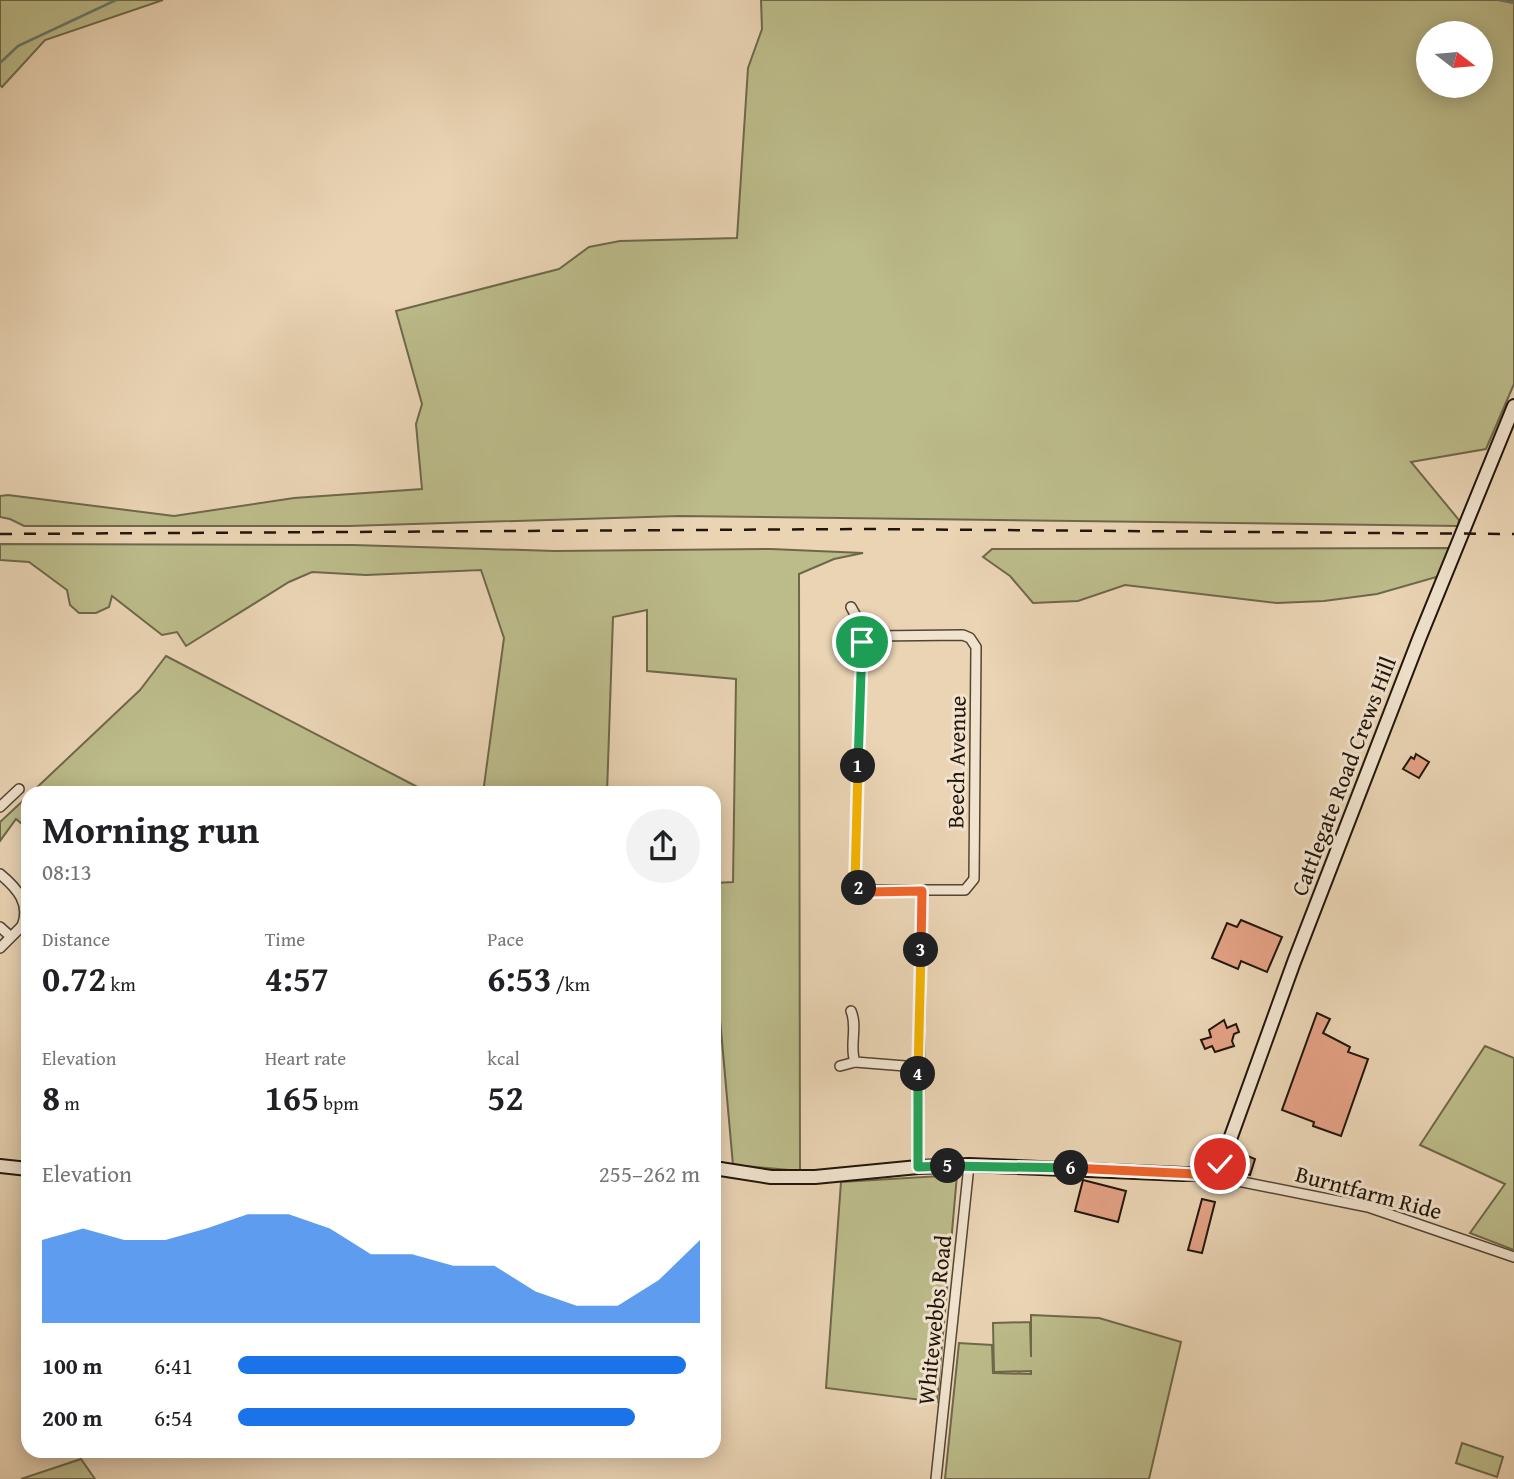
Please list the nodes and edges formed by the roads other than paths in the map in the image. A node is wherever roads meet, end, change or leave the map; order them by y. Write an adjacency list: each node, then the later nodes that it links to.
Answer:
1 (1514, 406): 20 (street, Cattlegate Road Crews Hill)
2 (851, 607): 3 (street)
3 (867, 636): 7 (street); 7 (street, Beech Avenue)
4 (19, 789): 5 (street)
5 (0, 807)
6 (0, 874): 8 (street)
7 (922, 891): 16 (street)
8 (21, 898)
9 (0, 927): 11 (street)
10 (21, 930): 11 (street)
11 (10, 936): 12 (street)
12 (0, 948)
13 (850, 1011): 14 (street)
14 (855, 1062): 15 (street); 16 (street)
15 (840, 1066)
16 (918, 1068): 19 (street)
17 (0, 1166): 21 (street)
18 (969, 1166): 19 (street); 20 (street); 24 (street, Whitewebbs Road)
19 (918, 1167): 22 (street)
20 (1218, 1167): 23 (street, Burntfarm Ride)
21 (21, 1169)
22 (721, 1169)
23 (1514, 1257)
24 (936, 1479)

